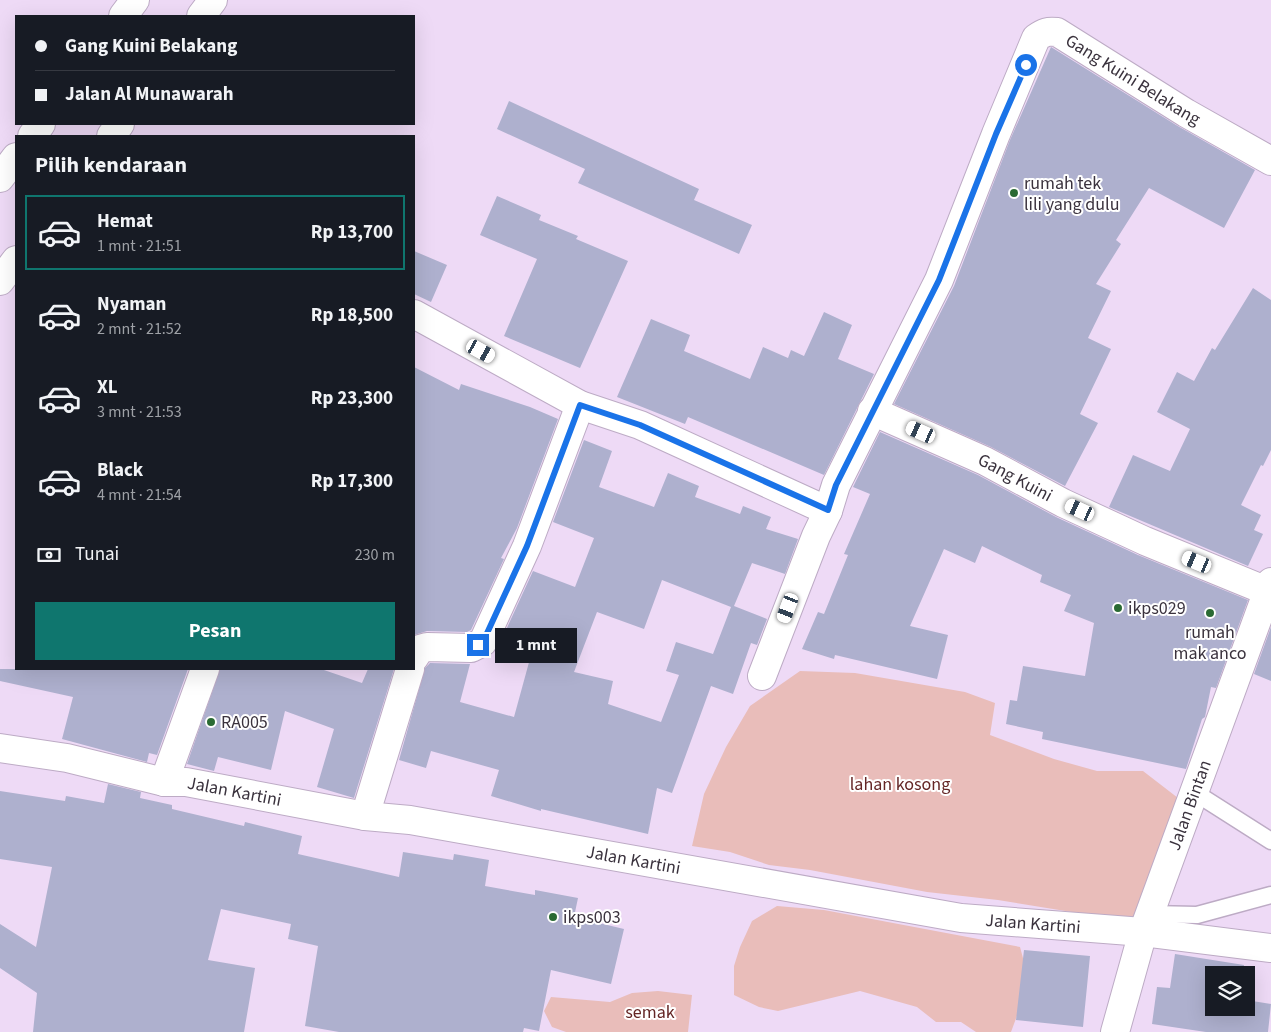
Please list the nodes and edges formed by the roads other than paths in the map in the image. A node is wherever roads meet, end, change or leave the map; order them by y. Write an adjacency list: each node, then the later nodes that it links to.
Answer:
1 (135, 0): 3 (street)
2 (213, 0): 4 (street)
3 (124, 15)
4 (202, 15)
5 (1271, 161): 10 (street, Gang Kuini Belakang)
6 (15, 261): 7 (street)
7 (0, 282)
8 (415, 315): 9 (street)
9 (580, 405): 11 (street); 13 (street)
10 (872, 411): 11 (street); 12 (street, Gang Kuini)
11 (828, 510): 16 (street)
12 (1269, 587): 19 (street, Jalan Bintan)
13 (415, 656)
14 (204, 670): 18 (street)
15 (410, 670): 20 (street)
16 (762, 676)
17 (0, 748): 18 (street, Jalan Kartini)
18 (164, 782): 20 (street, Jalan Kartini)
19 (1194, 792): 21 (lane); 23 (street, Jalan Bintan)
20 (365, 816): 23 (street, Jalan Kartini)
21 (1271, 841)
22 (1271, 895): 23 (lane)
23 (1146, 923): 24 (street, Jalan Kartini); 25 (street, Jalan Bintan)
24 (1271, 948)
25 (1115, 1032)

